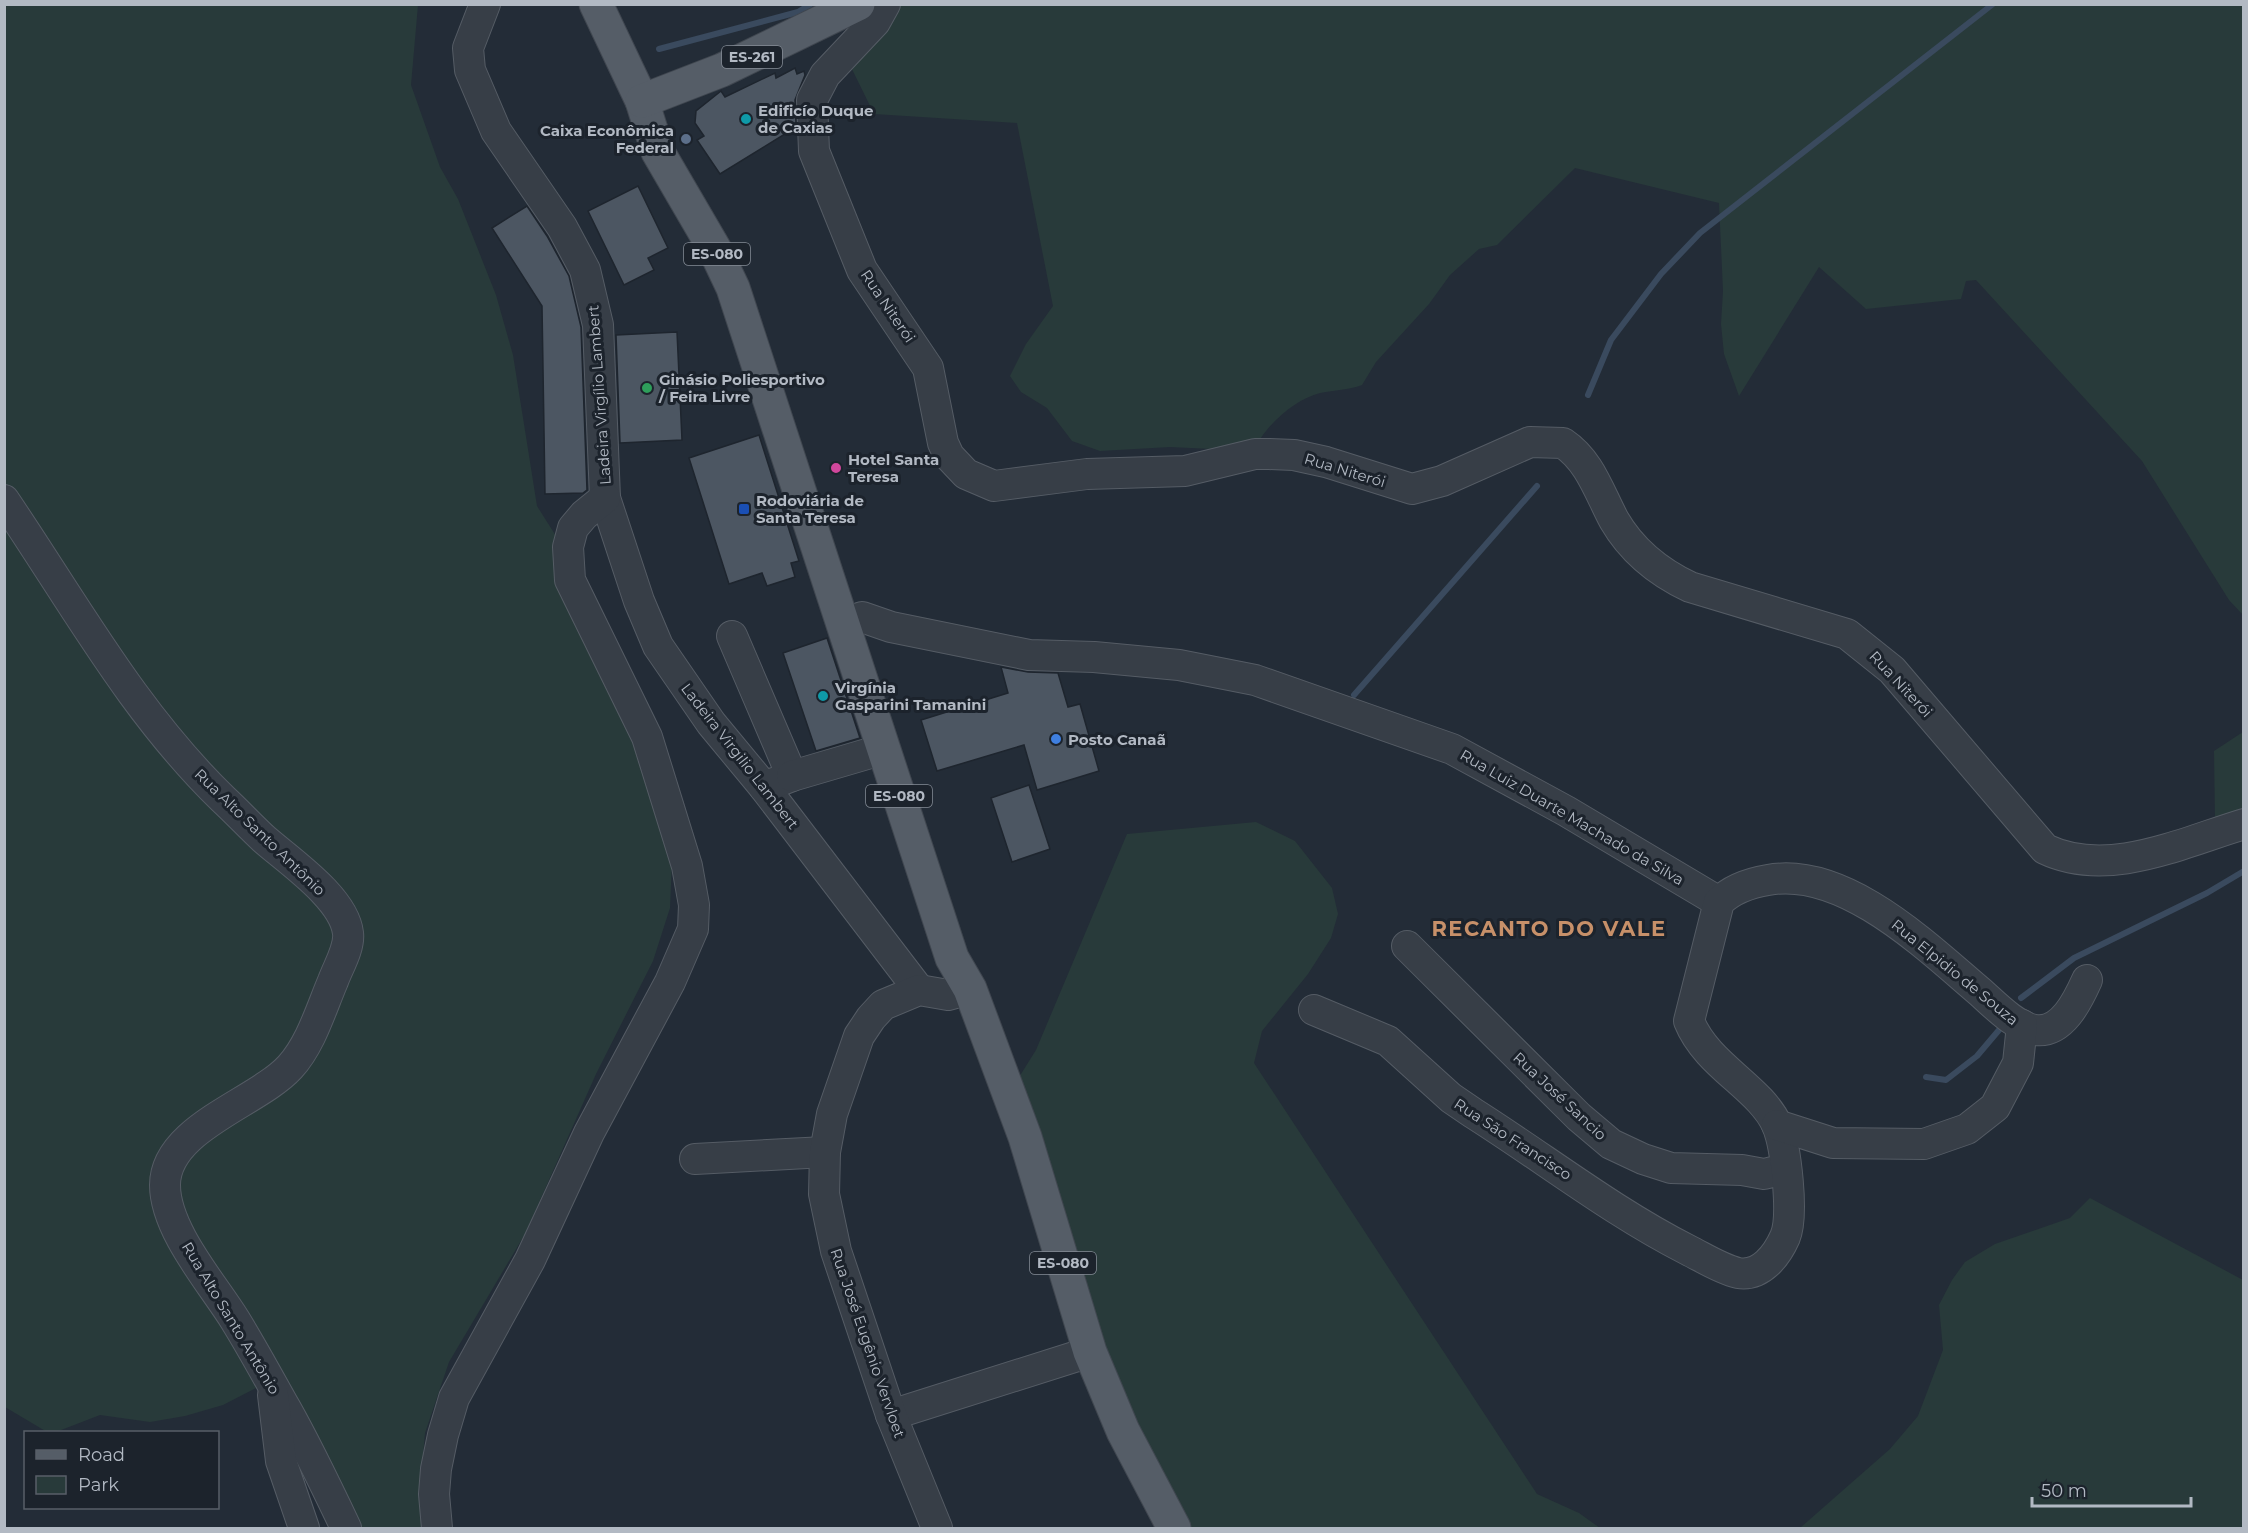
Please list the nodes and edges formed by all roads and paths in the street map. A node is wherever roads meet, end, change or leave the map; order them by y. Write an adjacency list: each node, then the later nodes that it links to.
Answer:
1 (485, 4): 6 (street, Ladeira Virgílio Lambert)
2 (596, 4): 5 (main road)
3 (858, 4): 5 (main road, ES-261)
4 (885, 4): 13 (street, Rua Niterói)
5 (642, 101): 8 (main road, ES-080); 10 (main road, ES-080)
6 (605, 498): 12 (street, Ladeira Virgilio Lambert); 30 (street)
7 (4, 501): 26 (street, Rua Alto Santo Antônio)
8 (862, 616): 14 (street, Rua Luiz Duarte Machado da Silva); 17 (main road, ES-080)
9 (732, 636): 11 (street)
10 (885, 749): 11 (street); 17 (main road, ES-080)
11 (792, 776): 12 (street)
12 (764, 787): 18 (street, Ladeira Virgilio Lambert)
13 (2244, 824)
14 (1719, 902): 20 (street, Rua Elpidio de Souza); 21 (street)
15 (1407, 946): 24 (street, Rua José Sancio)
16 (2087, 980): 20 (street, Rua Elpidio de Souza)
17 (970, 989): 18 (street); 25 (main road, ES-080)
18 (919, 990): 22 (street, Rua José Eugênio Vervloet)
19 (1314, 1010): 24 (street, Rua São Francisco)
20 (2022, 1025): 21 (street)
21 (1777, 1125): 24 (street, Rua São Francisco)
22 (825, 1152): 23 (street); 27 (street, Rua José Eugênio Vervloet)
23 (695, 1159)
24 (1785, 1169)
25 (1090, 1352): 27 (street); 32 (main road, ES-080)
26 (273, 1386): 28 (street); 29 (street, Rua Alto Santo Antônio)
27 (891, 1415): 31 (street, Rua José Eugênio Vervloet)
28 (304, 1528)
29 (346, 1528)
30 (437, 1528)
31 (937, 1528)
32 (1174, 1528)

